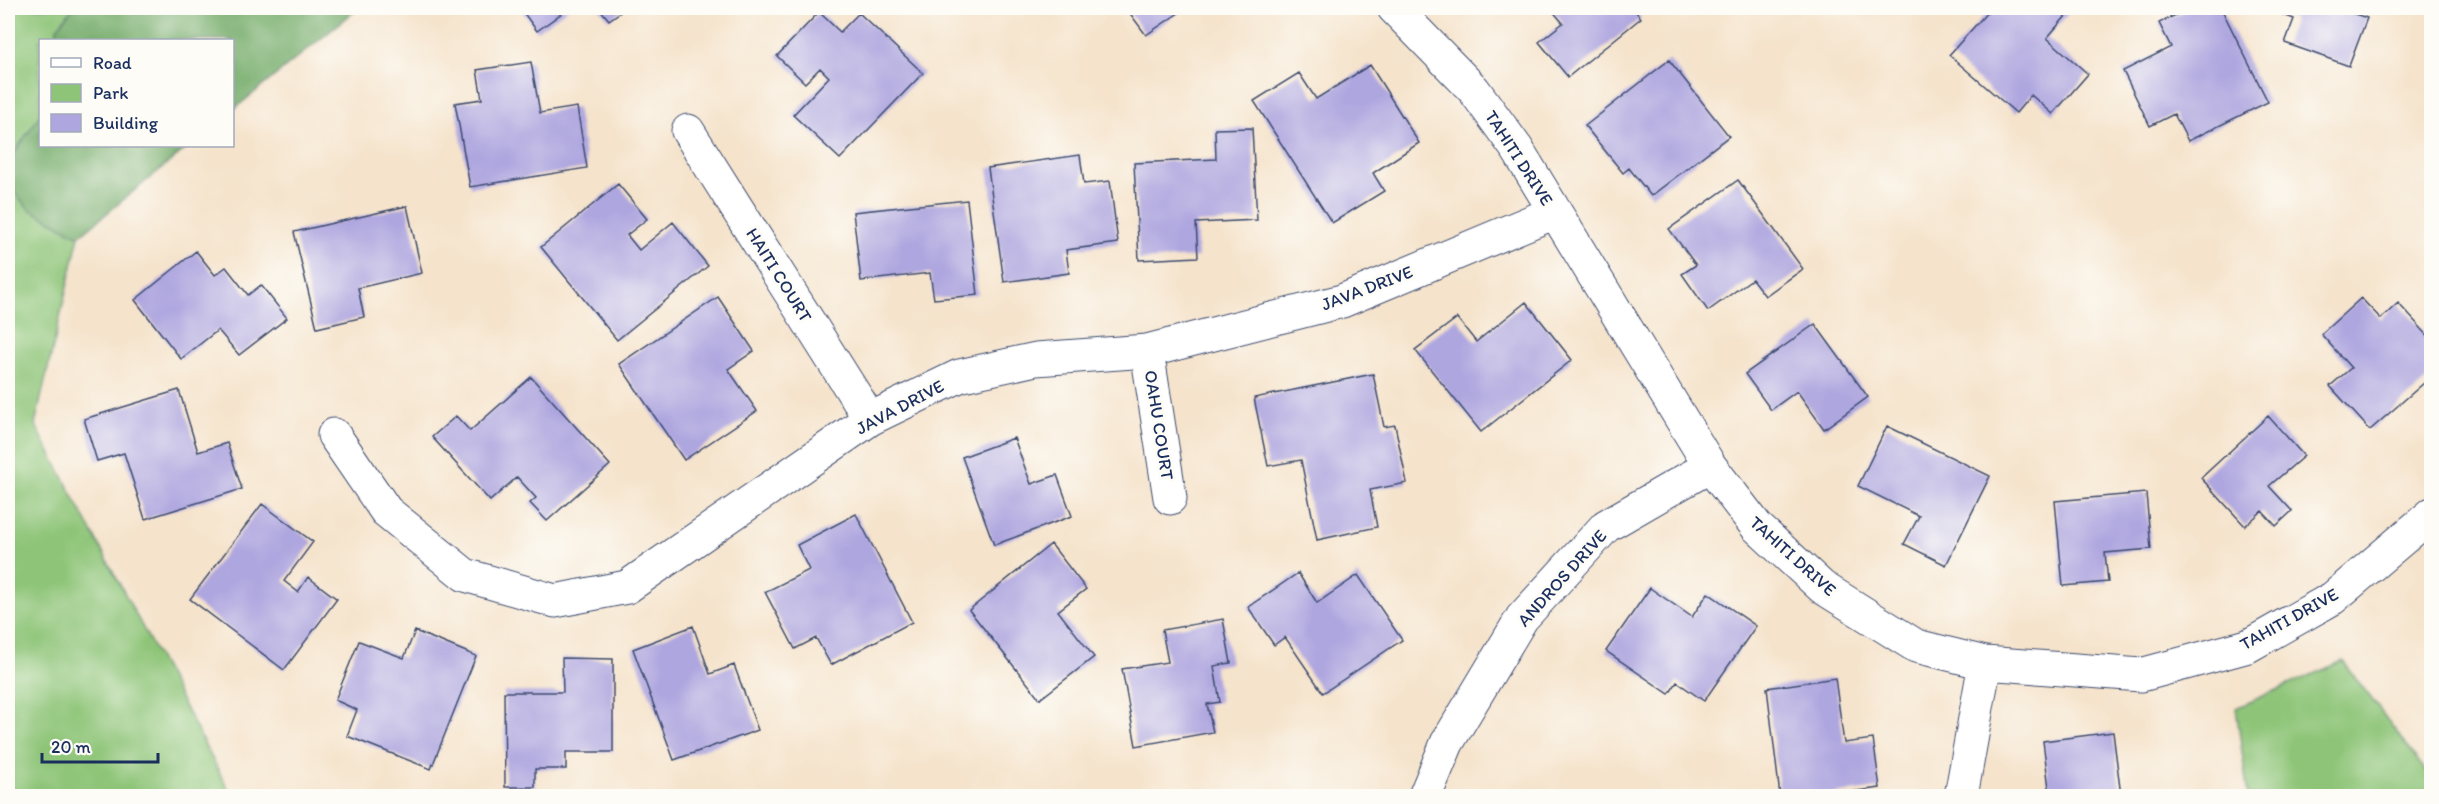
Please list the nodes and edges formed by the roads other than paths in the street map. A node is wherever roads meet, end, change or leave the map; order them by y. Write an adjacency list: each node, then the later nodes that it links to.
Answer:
1 (1394, 8): 3 (street, TAHITI DRIVE)
2 (688, 131): 5 (street, HAITI COURT)
3 (1555, 212): 4 (street, JAVA DRIVE); 7 (street, TAHITI DRIVE)
4 (1147, 351): 5 (street, JAVA DRIVE); 8 (street, OAHU COURT)
5 (870, 419): 6 (street, JAVA DRIVE)
6 (334, 435)
7 (1710, 466): 10 (street, TAHITI DRIVE); 11 (street, ANDROS DRIVE)
8 (1170, 498)
9 (2432, 514): 10 (street, TAHITI DRIVE)
10 (1985, 663): 12 (street)
11 (1425, 796)
12 (1961, 796)

